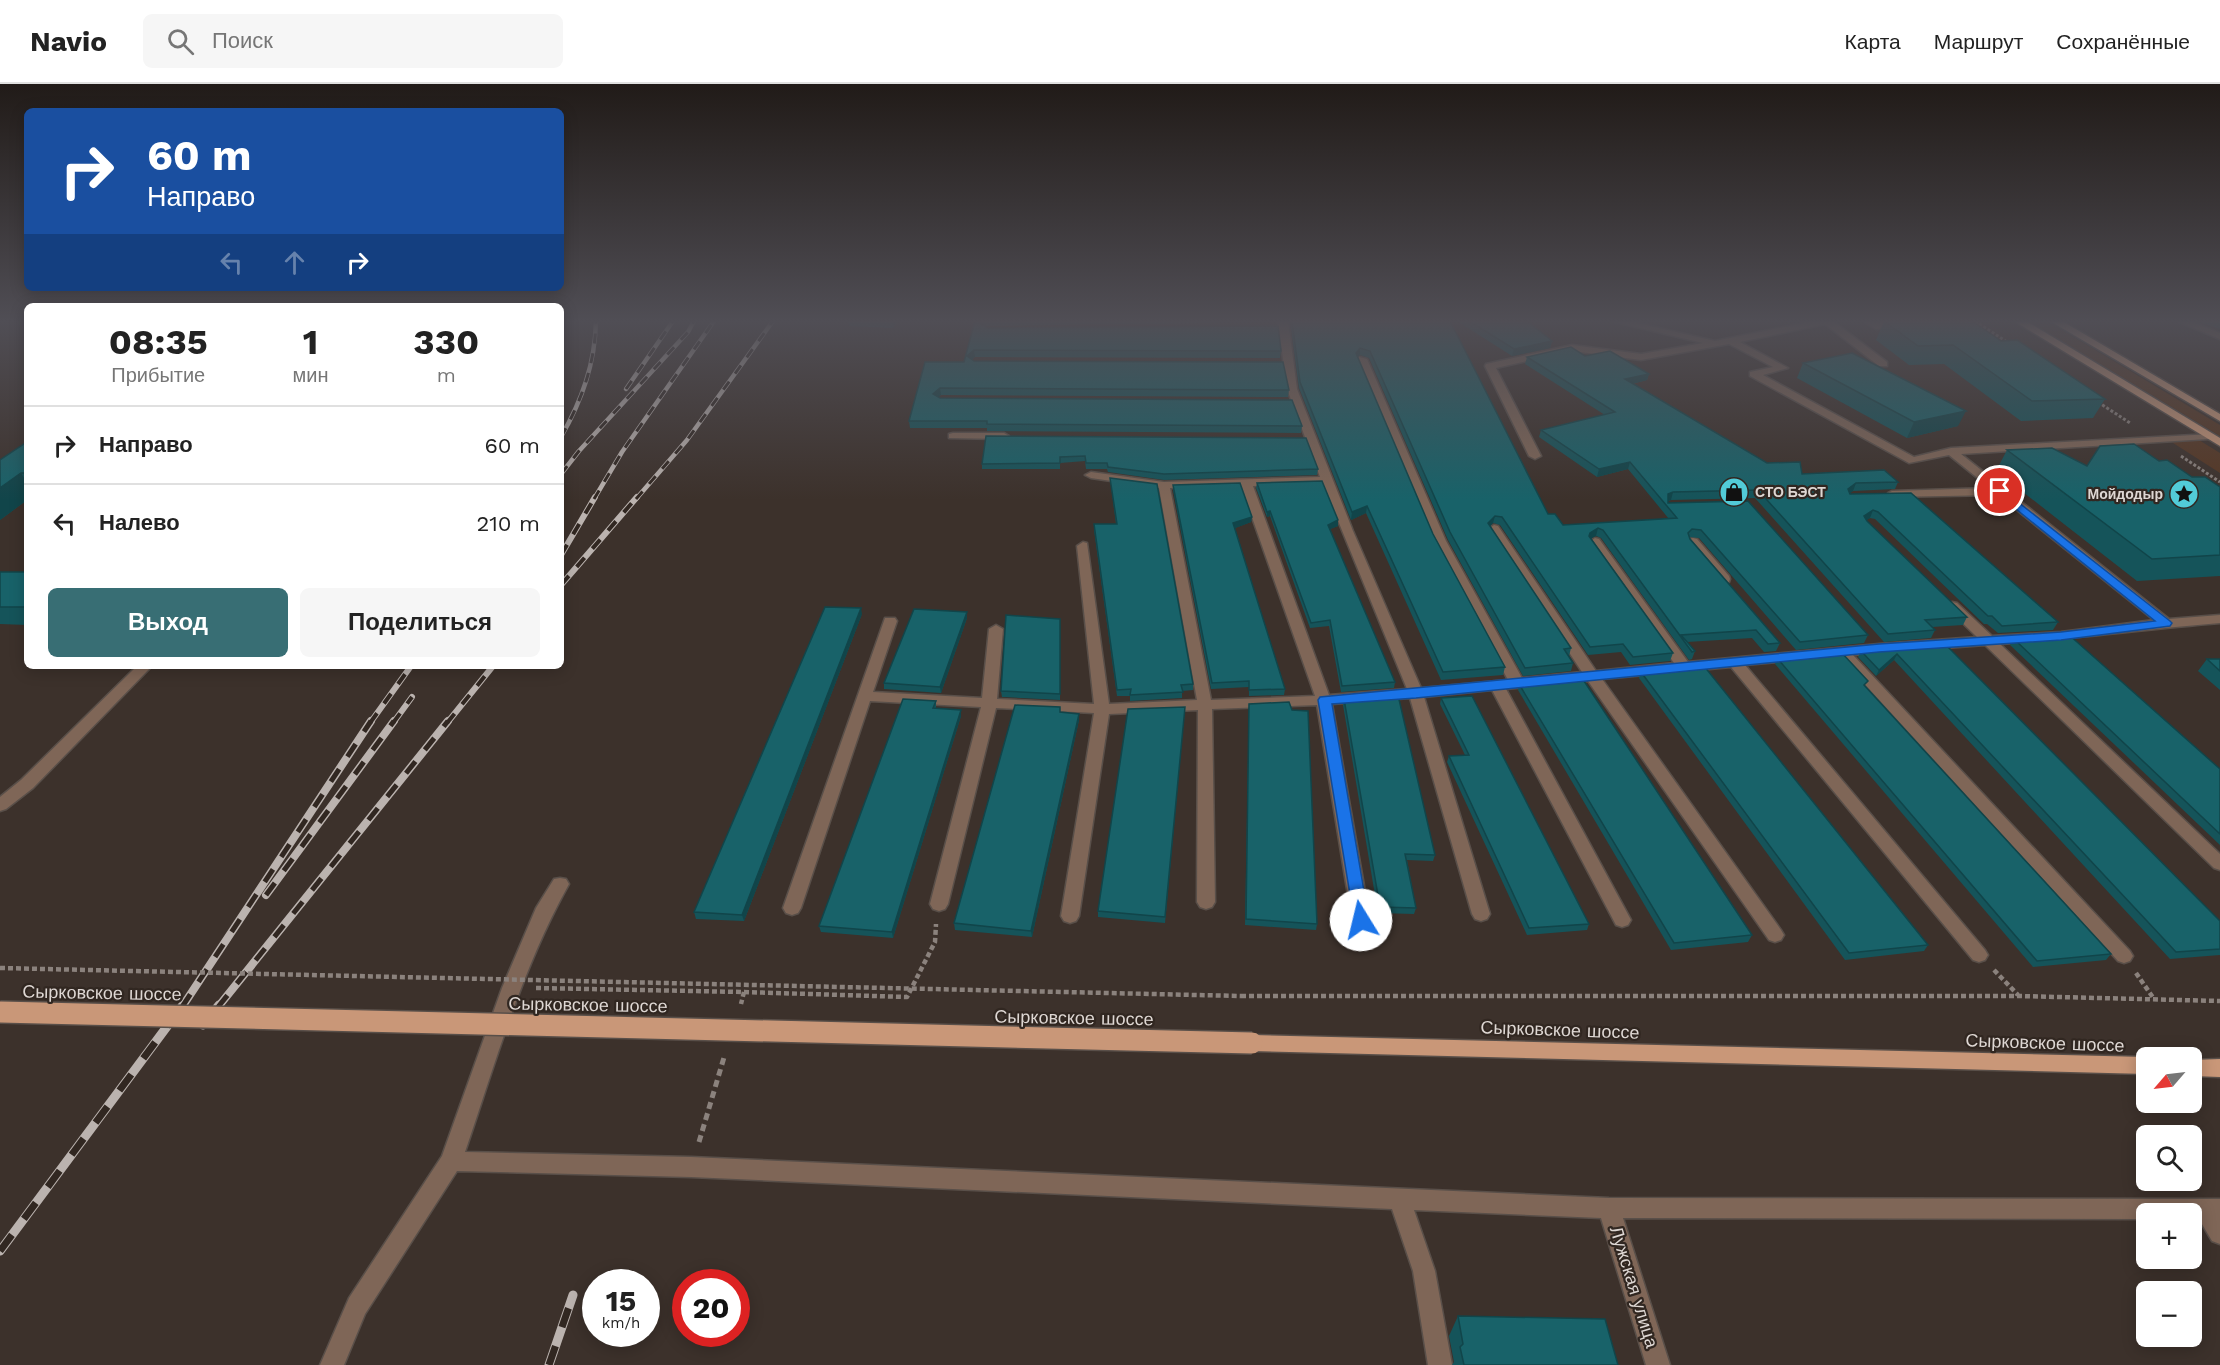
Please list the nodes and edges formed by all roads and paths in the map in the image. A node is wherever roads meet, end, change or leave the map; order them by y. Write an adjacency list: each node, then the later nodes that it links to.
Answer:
1 (1289, 381): 17 (street)
2 (1371, 381): 39 (street)
3 (1497, 381): 15 (street)
4 (1766, 381): 14 (street)
5 (2117, 381): 11 (main road)
6 (2157, 381): 8 (main road)
7 (2095, 400): 12 (path)
8 (2220, 418)
9 (954, 436): 10 (street)
10 (1013, 436)
11 (2208, 436): 12 (street); 13 (main road)
12 (2155, 439): 14 (street); 19 (path)
13 (2220, 443)
14 (1952, 451): 21 (street)
15 (1535, 456)
16 (1091, 475): 20 (street)
17 (1327, 480): 18 (street); 41 (street)
18 (1245, 481): 20 (street); 43 (street)
19 (2220, 482)
20 (1164, 485): 45 (street)
21 (2000, 491): 22 (street); 31 (street)
22 (1875, 496)
23 (1494, 529): 38 (street)
24 (1595, 542): 36 (street)
25 (1693, 542): 27 (street)
26 (1083, 546): 46 (street)
27 (1731, 586)
28 (1938, 591): 33 (street)
29 (2220, 619): 31 (street)
30 (890, 621): 42 (street)
31 (2166, 623): 33 (street)
32 (996, 629): 44 (street)
33 (1989, 641): 34 (street); 48 (street)
34 (1843, 652): 35 (street); 59 (street)
35 (1735, 663): 36 (street); 58 (street)
36 (1684, 667): 38 (street)
37 (142, 669): 47 (street)
38 (1591, 675): 39 (street); 57 (street)
39 (1517, 683): 40 (street)
40 (1497, 685): 41 (street); 56 (street)
41 (1416, 693): 43 (street); 53 (street)
42 (864, 696): 44 (street); 52 (street)
43 (1324, 700): 45 (street); 55 (street)
44 (989, 705): 46 (street); 51 (street)
45 (1205, 706): 46 (street); 50 (street)
46 (1102, 710): 54 (street)
47 (0, 805)
48 (2220, 864)
49 (560, 884): 69 (street)
50 (1206, 902)
51 (939, 904): 61 (path)
52 (792, 908)
53 (1481, 915)
54 (1070, 916)
55 (1361, 920)
56 (1622, 920)
57 (1775, 935)
58 (1979, 955): 62 (path)
59 (2124, 956): 63 (path)
60 (0, 968): 62 (path, bridge)
61 (744, 992)
62 (2018, 996): 63 (path)
63 (2154, 999): 64 (path)
64 (2220, 1001)
65 (0, 1012): 66 (main road, Сырковское шоссе, bridge)
66 (2136, 1066)
67 (2202, 1068): 68 (main road)
68 (2220, 1068)
69 (451, 1161): 70 (street); 74 (street)
70 (1399, 1199): 71 (street); 75 (street)
71 (1609, 1208): 72 (street); 76 (street, Лужская улица)
72 (2212, 1209): 73 (street)
73 (2220, 1233)
74 (332, 1365)
75 (1440, 1365)
76 (1658, 1365)

